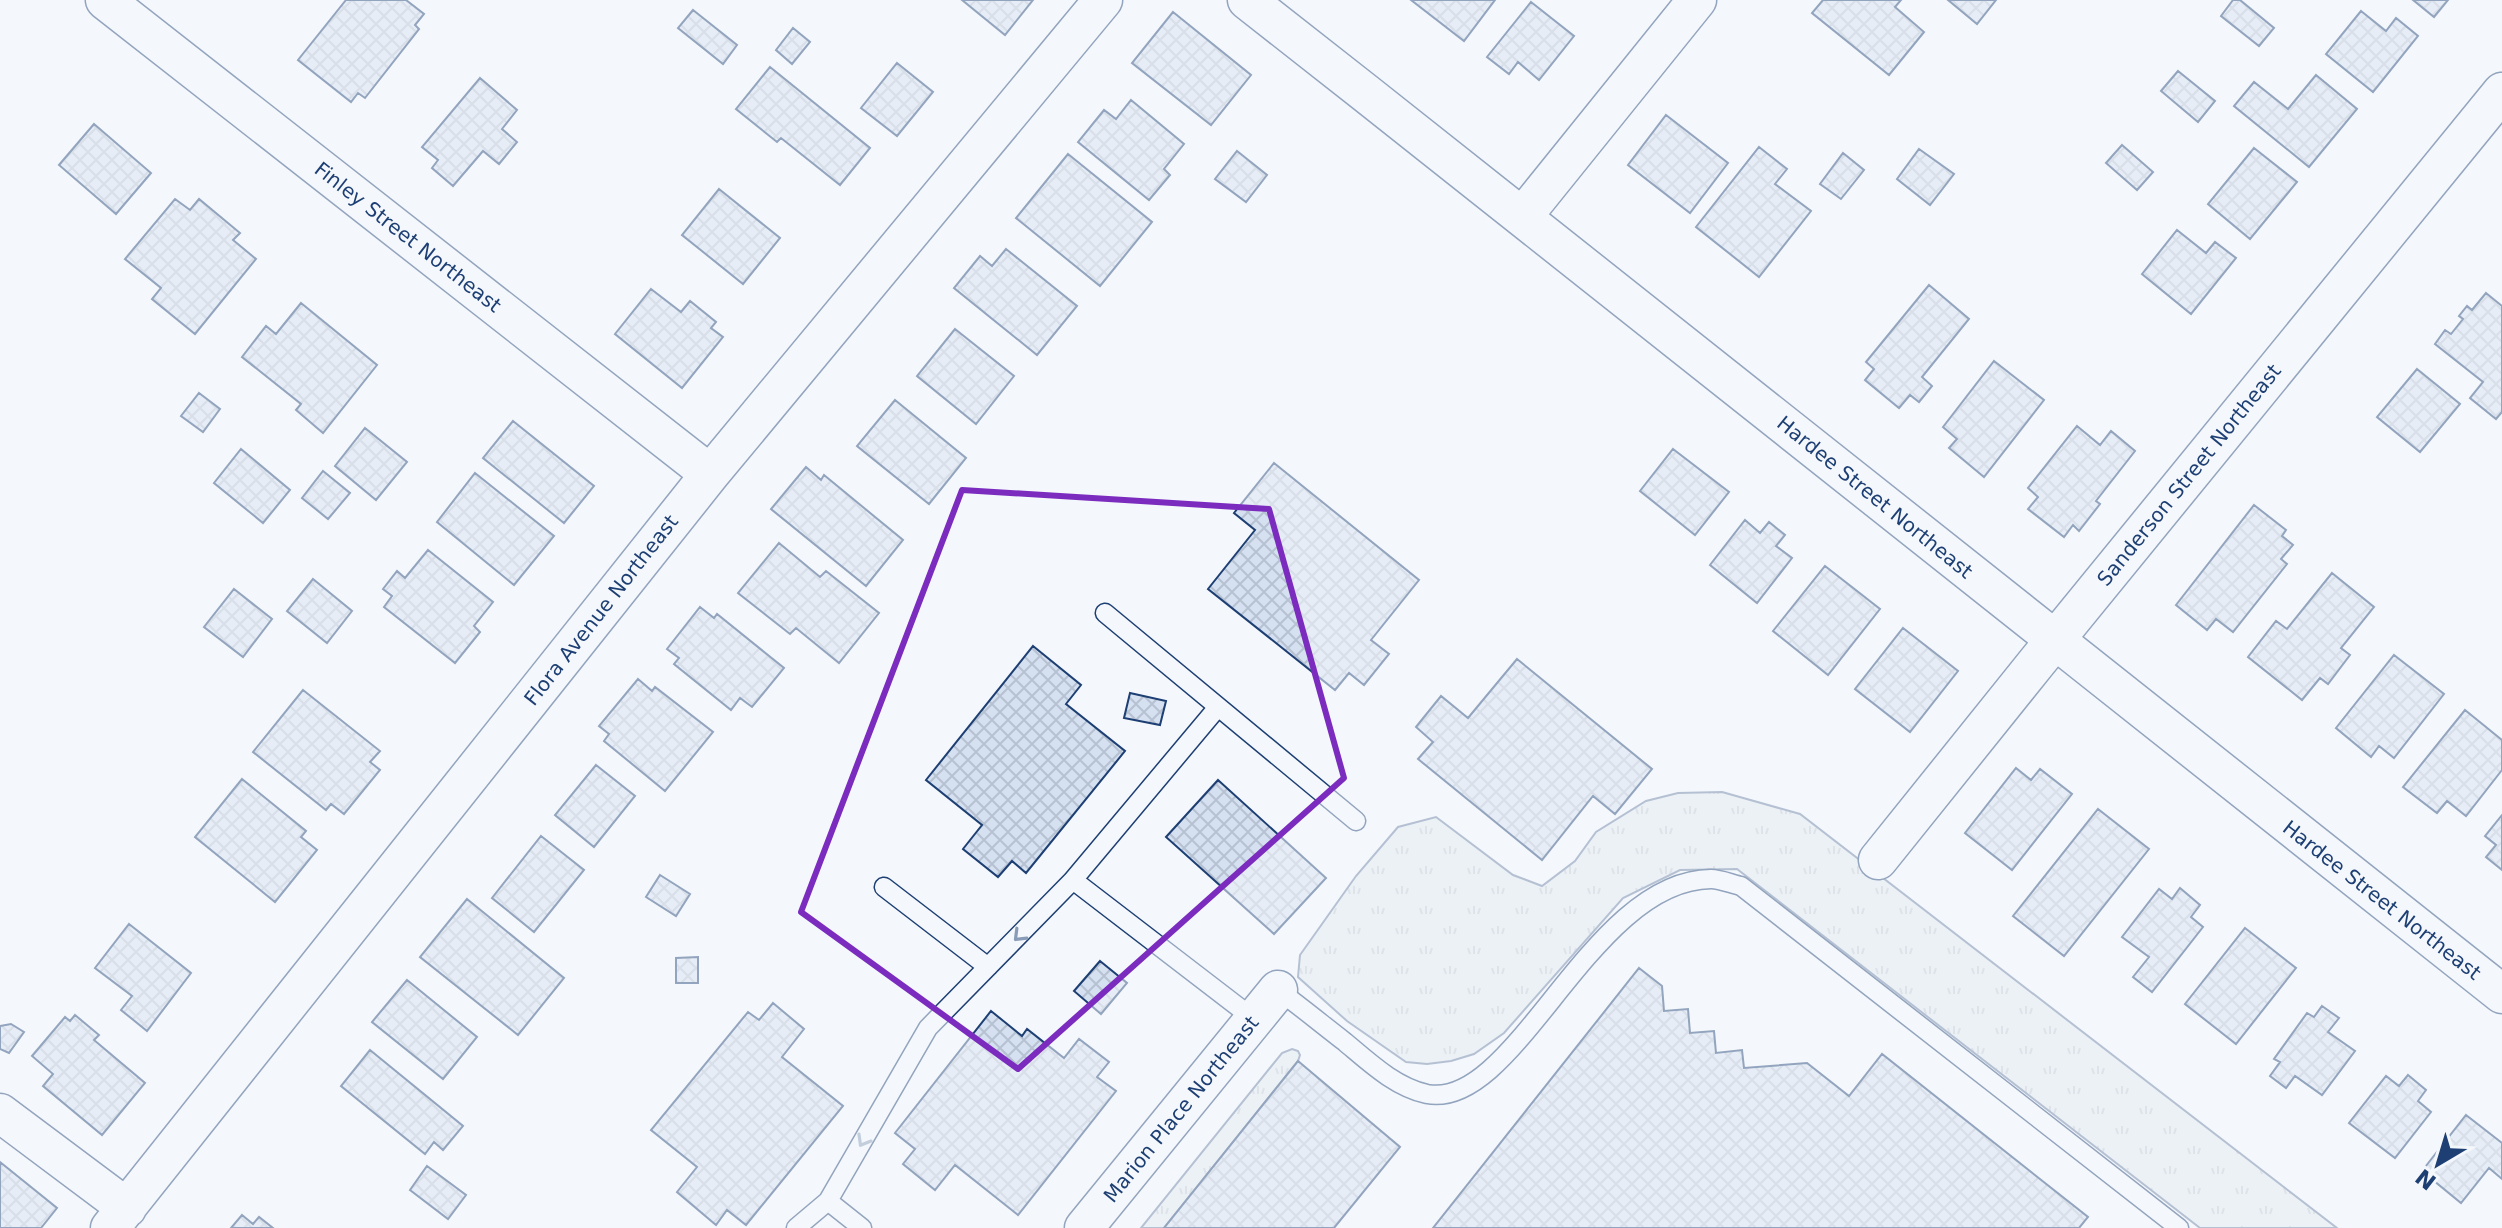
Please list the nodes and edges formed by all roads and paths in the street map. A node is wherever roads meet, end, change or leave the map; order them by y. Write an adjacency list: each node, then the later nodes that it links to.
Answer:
1 (105, 0): 7 (street, Finley Street Northeast)
2 (1103, 0): 7 (street, Flora Avenue Northeast)
3 (1247, 0): 6 (street, Hardee Street Northeast)
4 (1697, 0): 6 (street)
5 (2502, 92): 9 (street, Sanderson Street Northeast)
6 (1523, 216): 9 (street, Hardee Street Northeast)
7 (710, 474): 21 (street, Flora Avenue Northeast)
8 (1105, 613): 10 (lane)
9 (2054, 641): 12 (street, Sanderson Street Northeast); 17 (street, Hardee Street Northeast)
10 (1218, 707): 11 (lane); 13 (lane)
11 (1356, 821)
12 (1878, 860)
13 (1073, 880): 15 (lane, one-way to 15); 18 (lane)
14 (884, 887): 15 (lane)
15 (988, 967): 20 (lane, one-way to 20)
16 (1278, 990): 18 (street, Marion Place Northeast); 25 (lane)
17 (2502, 994)
18 (1254, 1019): 24 (street, Marion Place Northeast)
19 (0, 1113): 21 (street)
20 (828, 1201): 22 (lane); 23 (lane)
21 (118, 1218)
22 (796, 1228)
23 (862, 1228)
24 (1084, 1228)
25 (2179, 1228)

